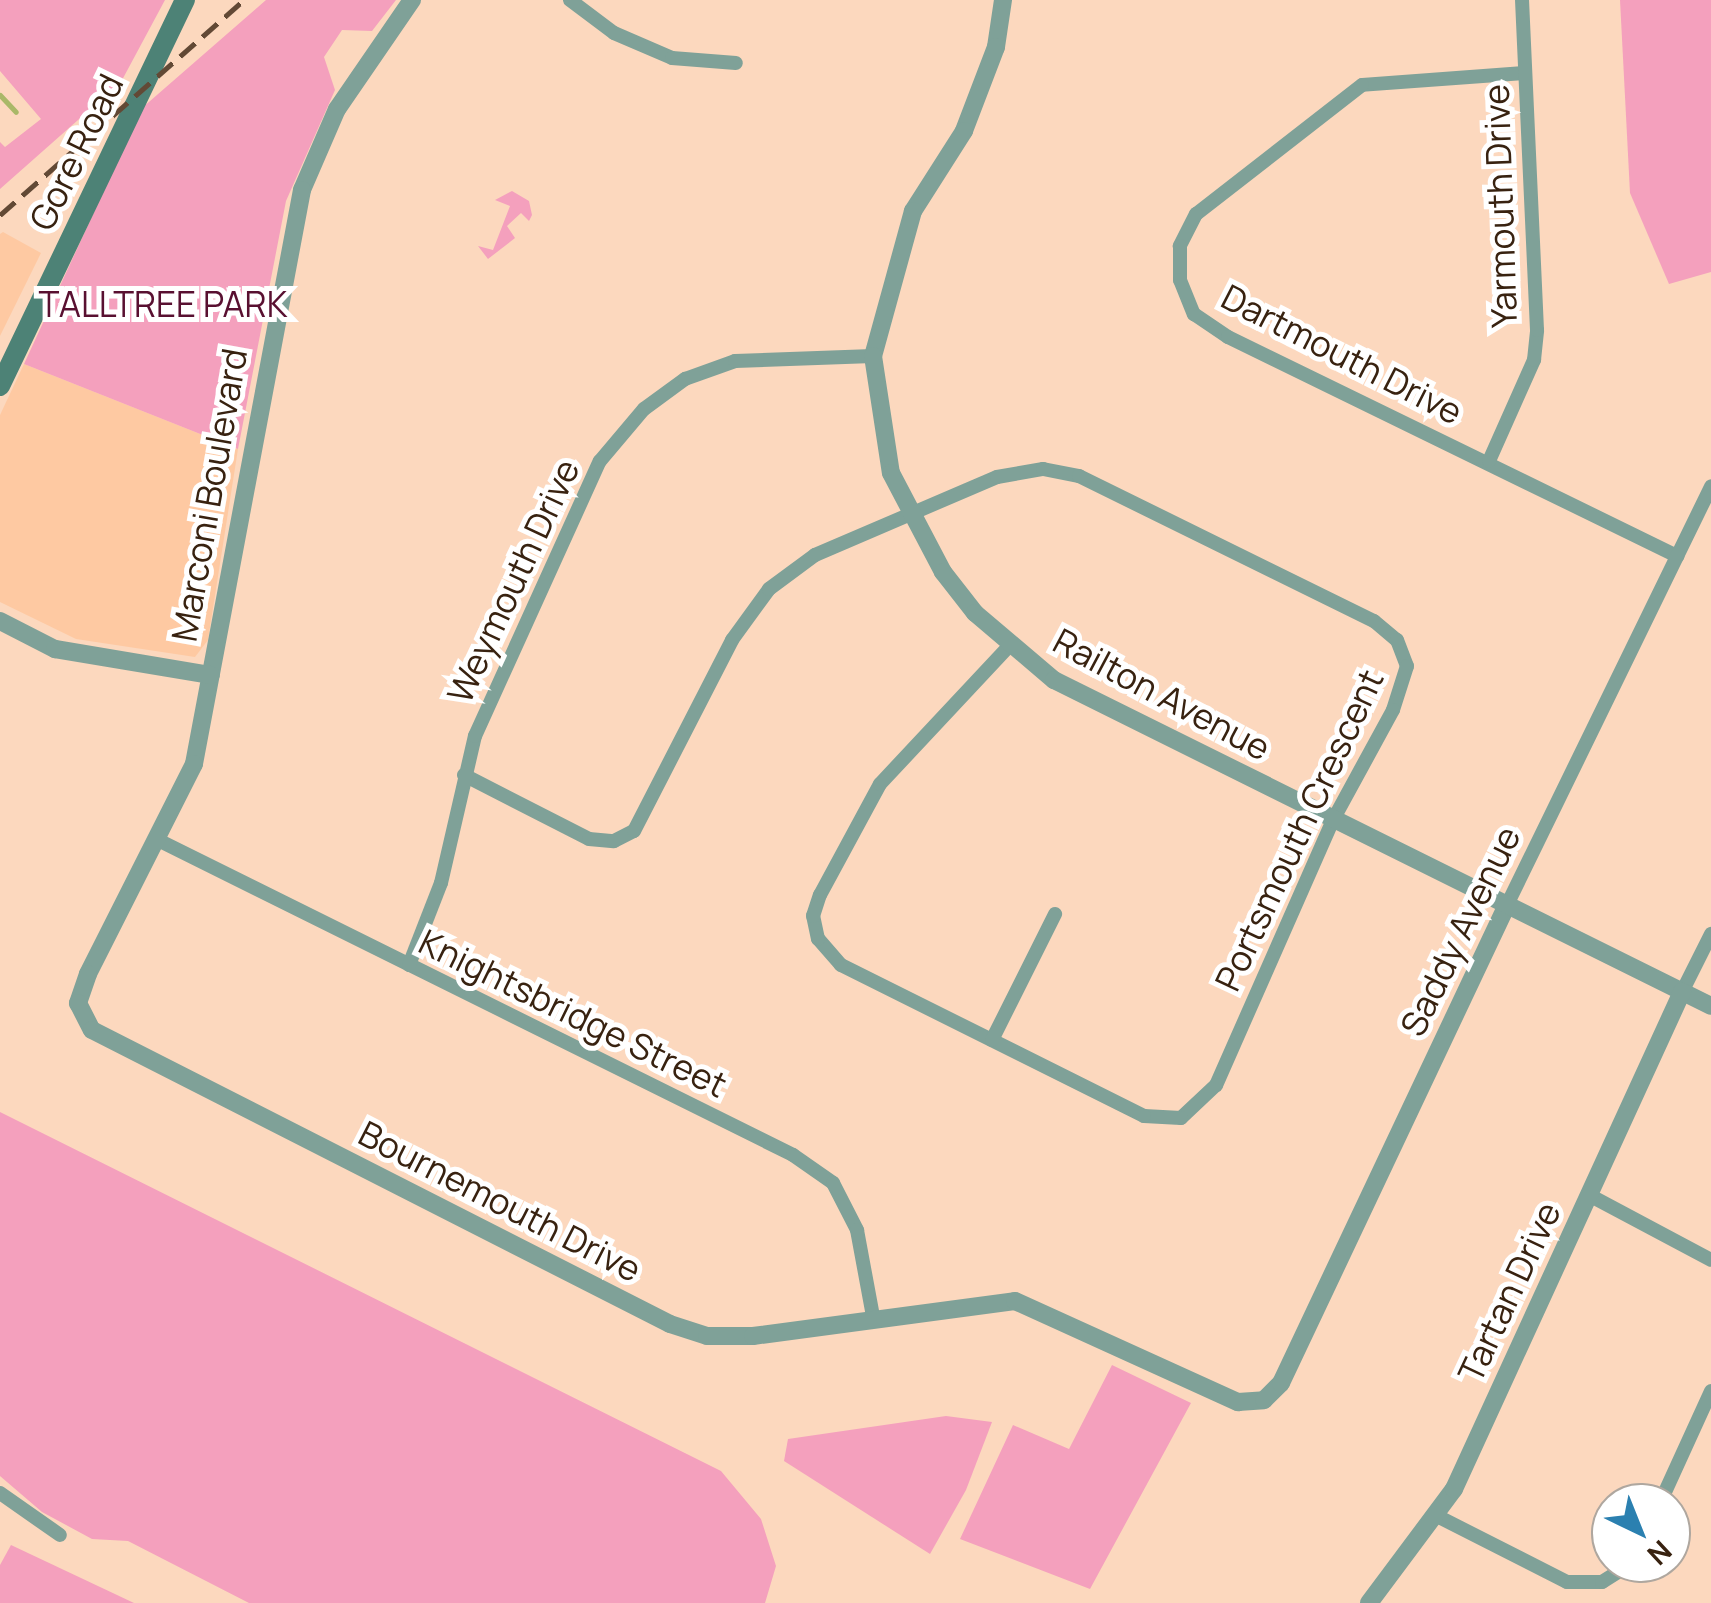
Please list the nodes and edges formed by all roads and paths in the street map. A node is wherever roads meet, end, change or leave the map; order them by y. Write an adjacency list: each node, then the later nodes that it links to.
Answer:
1 (185, 0): 9 (main road, Gore Road)
2 (412, 0): 16 (street, Marconi Boulevard)
3 (570, 0): 6 (street)
4 (1004, 0): 8 (street, Railton Avenue)
5 (1522, 0): 7 (street, Yarmouth Drive)
6 (736, 62)
7 (1524, 73): 10 (street, Yarmouth Drive); 10 (street, Dartmouth Drive)
8 (872, 356): 12 (street, Railton Avenue); 17 (street, Weymouth Drive)
9 (0, 386)
10 (1488, 461): 13 (street, Dartmouth Drive)
11 (1711, 486): 13 (street, Saddy Avenue)
12 (906, 511): 15 (street, Railton Avenue); 17 (street, Portsmouth Crescent); 18 (street, Portsmouth Crescent)
13 (1677, 556): 20 (street, Saddy Avenue)
14 (0, 621): 16 (street)
15 (1009, 646): 18 (street, Railton Avenue); 26 (street, Portsmouth Crescent)
16 (211, 675): 19 (street, Bournemouth Drive)
17 (464, 775): 23 (street, Weymouth Drive)
18 (1333, 820): 20 (street, Railton Avenue); 26 (street, Portsmouth Crescent)
19 (158, 840): 23 (street, Knightsbridge Street); 29 (street, Bournemouth Drive)
20 (1506, 908): 24 (street, Railton Avenue); 31 (street, Saddy Avenue)
21 (1055, 914): 26 (street)
22 (1711, 934): 24 (street)
23 (408, 965): 29 (street, Knightsbridge Street)
24 (1682, 992): 25 (street, Railton Avenue); 27 (street, Tartan Drive)
25 (1711, 1006)
26 (992, 1040)
27 (1589, 1195): 28 (street); 34 (street, Tartan Drive)
28 (1711, 1260)
29 (873, 1316): 31 (street, Bournemouth Drive)
30 (1711, 1392): 32 (street)
31 (1264, 1400)
32 (1669, 1483)
33 (0, 1494): 35 (street)
34 (1435, 1515): 36 (street); 37 (street, Tartan Drive)
35 (60, 1535)
36 (1591, 1582)
37 (1369, 1603)

